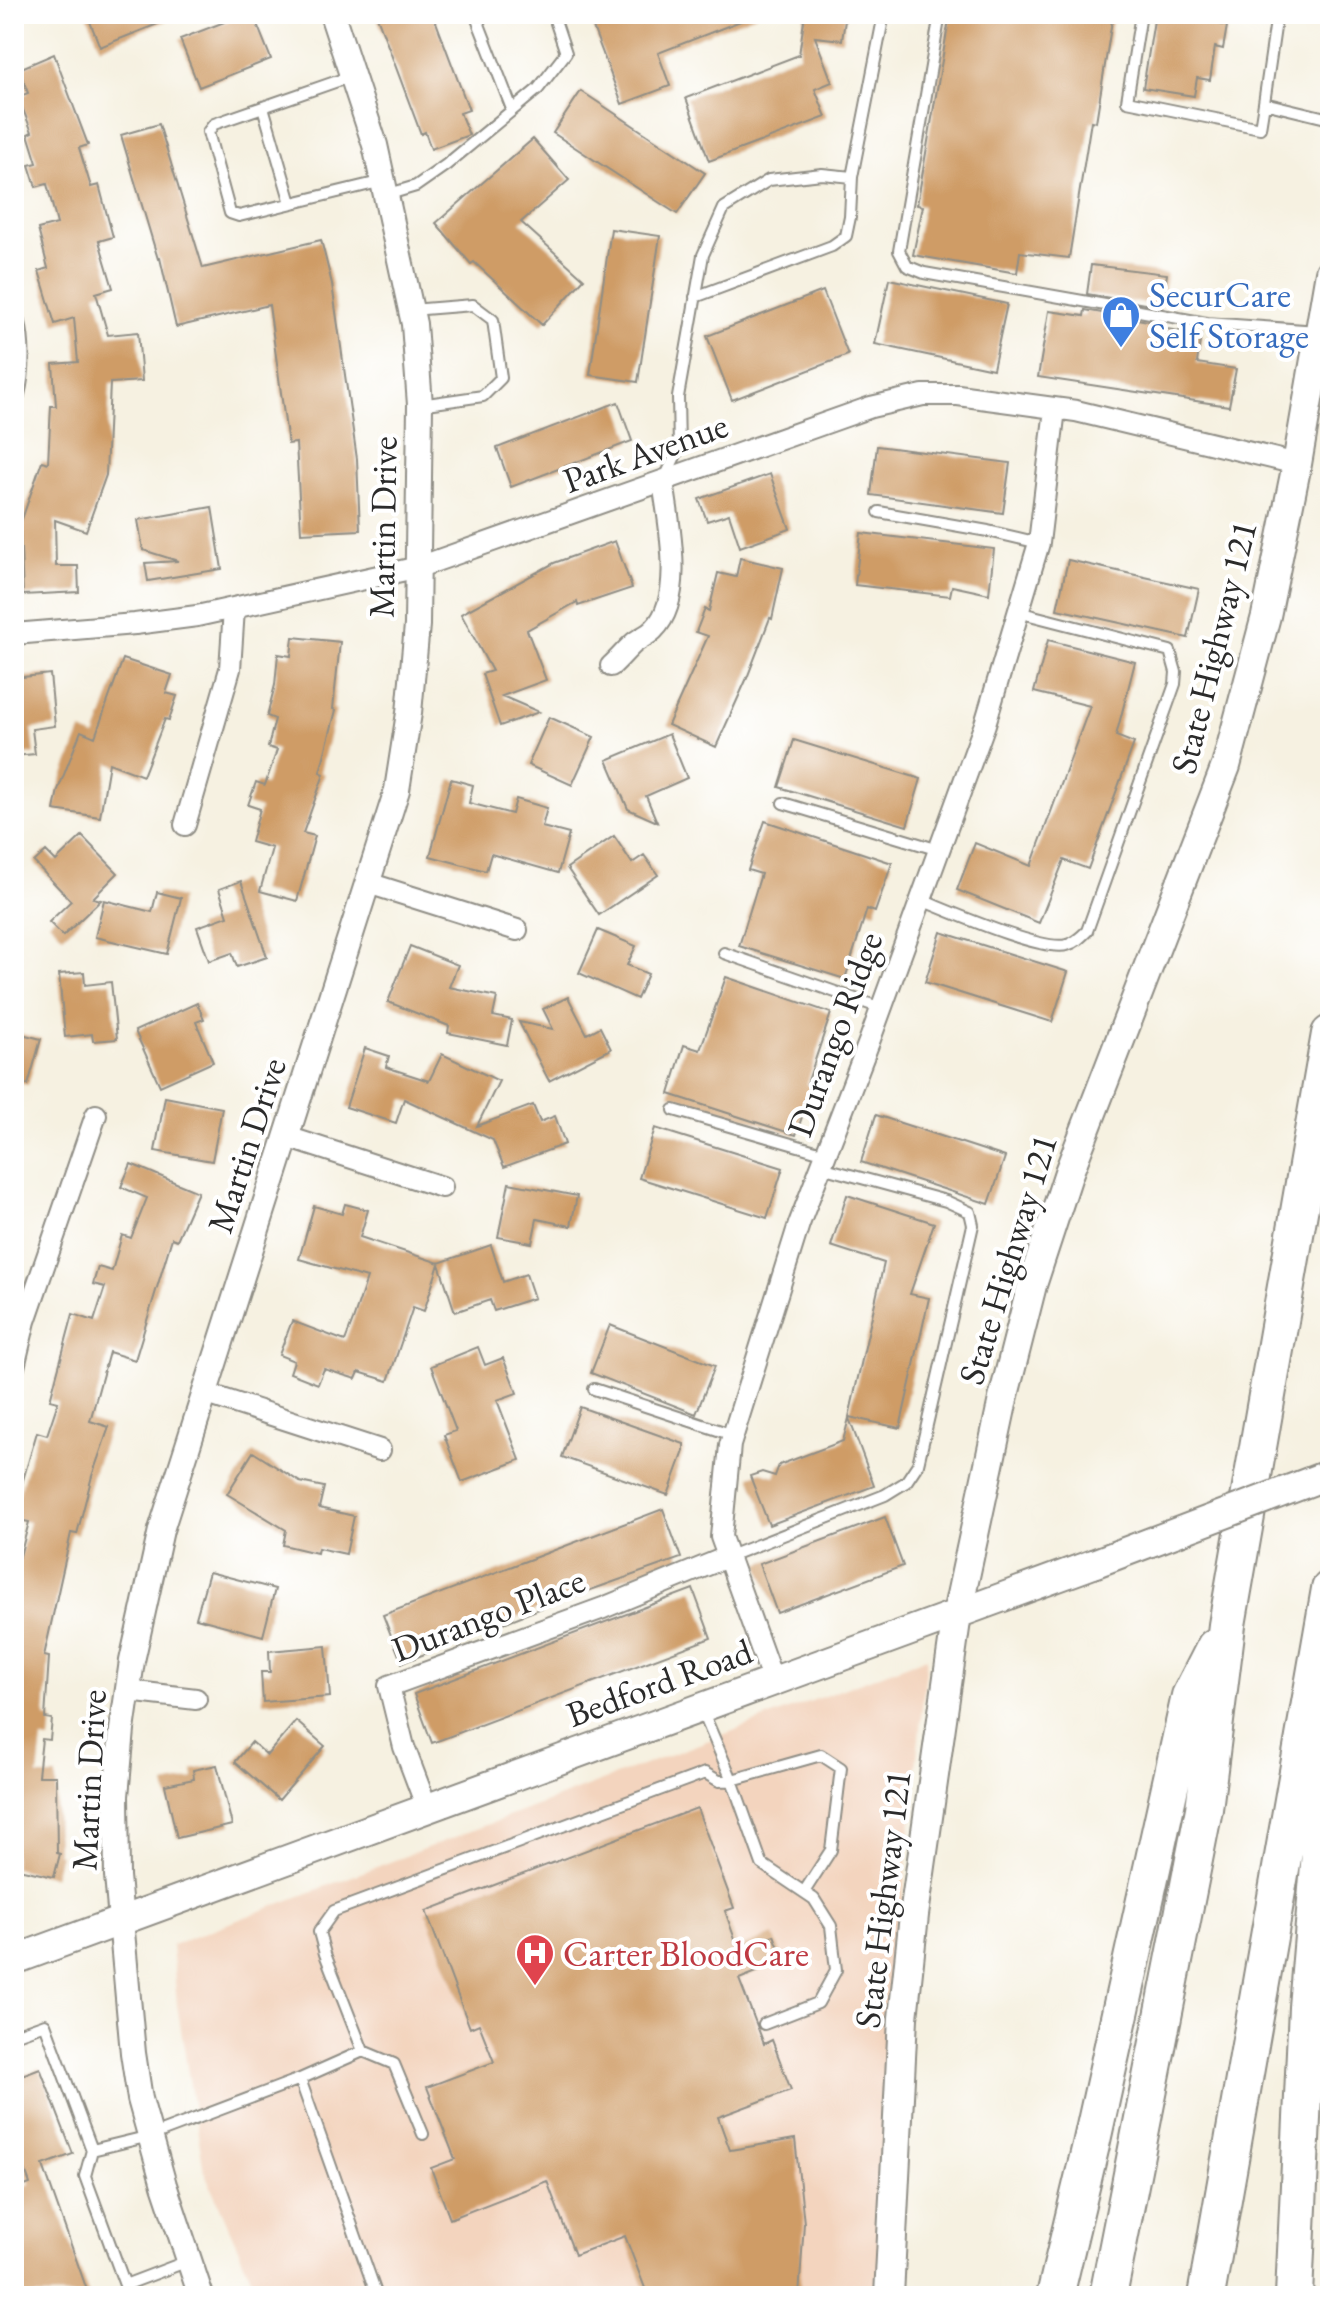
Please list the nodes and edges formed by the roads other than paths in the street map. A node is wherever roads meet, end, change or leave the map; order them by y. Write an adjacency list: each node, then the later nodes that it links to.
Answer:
1 (332, 14): 8 (street, Martin Drive)
2 (475, 14): 11 (lane)
3 (553, 14): 11 (lane)
4 (884, 14): 13 (lane)
5 (940, 14): 20 (lane)
6 (1141, 14): 9 (lane)
7 (1277, 14): 9 (lane)
8 (352, 76): 10 (lane); 14 (street, Martin Drive)
9 (1264, 103): 12 (lane)
10 (263, 107): 15 (lane); 15 (lane)
11 (512, 109): 14 (lane)
12 (1330, 119)
13 (852, 177): 17 (lane); 17 (lane)
14 (384, 188): 15 (lane); 18 (street, Martin Drive)
15 (291, 203)
16 (1330, 272): 20 (main road, State Highway 121)
17 (695, 297): 25 (lane)
18 (411, 310): 22 (street, Martin Drive); 22 (lane)
19 (14, 319): 21 (street)
20 (1320, 332): 24 (main road, State Highway 121)
21 (14, 394)
22 (420, 405): 28 (street, Martin Drive)
23 (1055, 409): 24 (street, Park Avenue); 25 (street, Park Avenue); 27 (street, Durango Ridge)
24 (1297, 464): 56 (main road, State Highway 121)
25 (663, 481): 28 (street, Park Avenue); 32 (street)
26 (879, 512): 27 (lane)
27 (1039, 543): 30 (street, Durango Ridge)
28 (419, 567): 29 (street, Park Avenue); 36 (street, Martin Drive)
29 (234, 609): 31 (street, Park Avenue); 34 (street)
30 (1018, 612): 35 (street, Durango Ridge); 37 (lane)
31 (14, 634)
32 (611, 666)
33 (783, 803): 35 (lane)
34 (185, 825)
35 (939, 850): 37 (street, Durango Ridge)
36 (368, 883): 38 (street); 44 (street, Martin Drive)
37 (921, 900): 40 (street, Durango Ridge)
38 (517, 930)
39 (724, 953): 40 (lane)
40 (881, 1008): 45 (street, Durango Ridge)
41 (1330, 1034): 57 (highway)
42 (674, 1110): 45 (lane)
43 (96, 1115): 47 (street)
44 (287, 1137): 46 (street); 50 (street, Martin Drive)
45 (824, 1160): 51 (street, Durango Ridge); 54 (lane)
46 (442, 1187)
47 (20, 1319): 48 (street)
48 (14, 1367)
49 (594, 1389): 51 (lane)
50 (204, 1393): 52 (street); 59 (street, Martin Drive)
51 (733, 1435): 54 (street, Durango Ridge)
52 (380, 1450)
53 (1330, 1474): 56 (main road, Bedford Road, bridge)
54 (727, 1557): 58 (street, Durango Ridge); 64 (street, Durango Place)
55 (1330, 1589): 83 (highway)
56 (957, 1614): 58 (main road, Bedford Road); 80 (main road, State Highway 121)
57 (1227, 1625): 81 (highway); 82 (highway)
58 (773, 1681): 61 (main road, Bedford Road)
59 (128, 1691): 60 (street); 66 (street, Martin Drive)
60 (196, 1699)
61 (701, 1708): 63 (lane); 64 (main road, Bedford Road)
62 (1330, 1735): 84 (highway)
63 (732, 1780): 65 (lane); 65 (lane); 70 (lane)
64 (427, 1808): 66 (main road, Bedford Road)
65 (804, 1892): 68 (lane)
66 (120, 1921): 67 (main road, Bedford Road); 73 (street, Martin Drive)
67 (14, 1960)
68 (764, 2024)
69 (14, 2035): 74 (lane)
70 (363, 2051): 71 (lane); 72 (lane)
71 (300, 2079): 73 (lane); 79 (lane)
72 (423, 2134)
73 (150, 2136): 74 (lane); 75 (street, Martin Drive)
74 (92, 2150): 76 (lane)
75 (188, 2261): 76 (lane); 78 (street, Martin Drive)
76 (125, 2285): 77 (lane)
77 (129, 2296)
78 (201, 2296)
79 (377, 2296)
80 (889, 2296)
81 (1055, 2296)
82 (1108, 2296)
83 (1206, 2296)
84 (1294, 2296)

